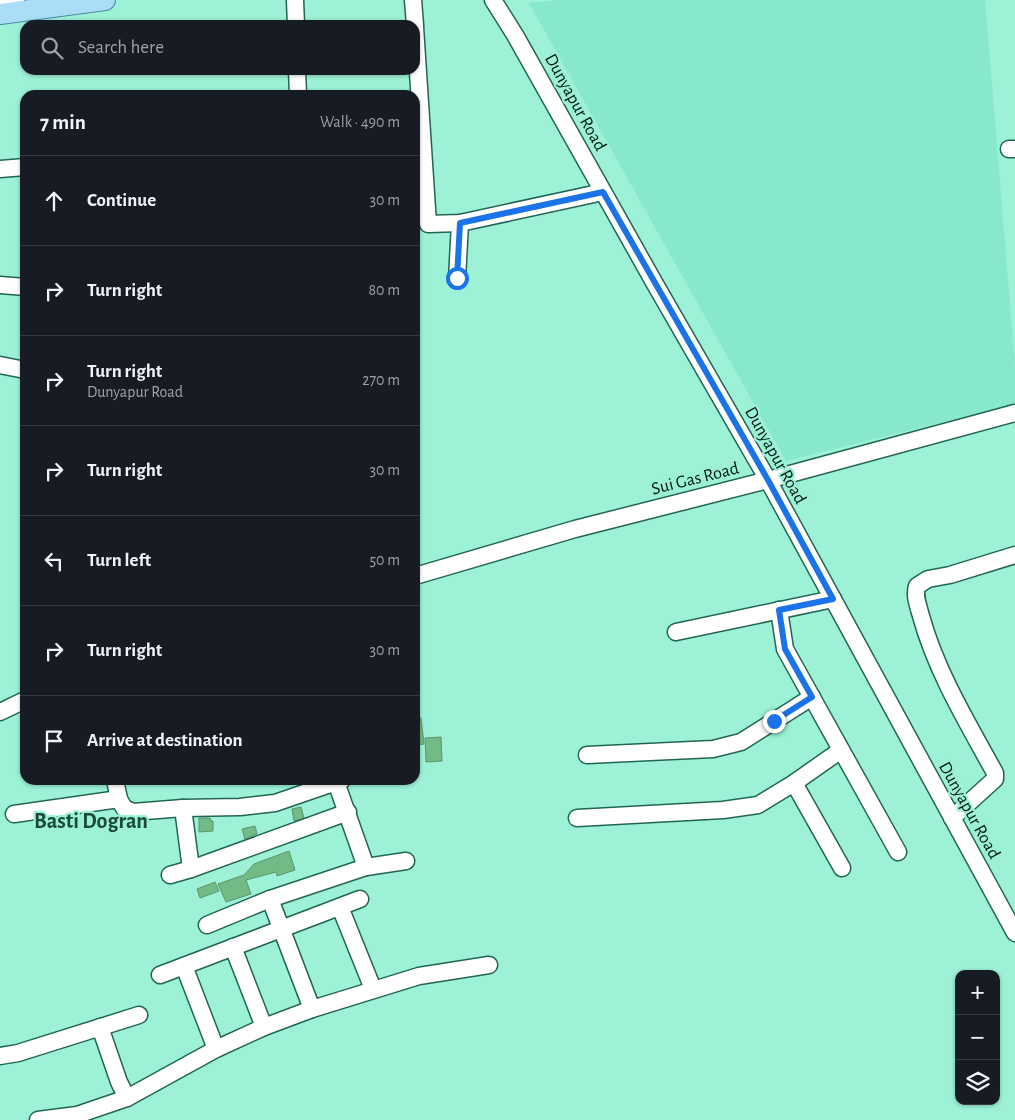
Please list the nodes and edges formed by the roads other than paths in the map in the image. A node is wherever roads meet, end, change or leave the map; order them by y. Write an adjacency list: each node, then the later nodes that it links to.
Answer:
1 (16, 0): 6 (street)
2 (106, 0): 7 (main road)
3 (295, 0): 8 (street)
4 (413, 0): 9 (street)
5 (493, 0): 17 (street, Dunyapur Road)
6 (0, 2)
7 (0, 14)
8 (296, 20)
9 (415, 20)
10 (297, 75): 12 (street)
11 (416, 75): 13 (street)
12 (298, 90)
13 (417, 90)
14 (20, 167): 15 (street)
15 (0, 169)
16 (420, 172): 18 (street)
17 (603, 192): 18 (street); 25 (street, Dunyapur Road)
18 (460, 223): 19 (street)
19 (457, 278)
20 (0, 285): 21 (street)
21 (20, 287)
22 (0, 365): 23 (street)
23 (20, 369)
24 (1015, 413): 25 (street, Sui Gas Road)
25 (768, 480): 27 (street, Sui Gas Road); 28 (street, Dunyapur Road)
26 (1015, 556): 45 (street)
27 (420, 575)
28 (833, 599): 29 (street); 45 (street, Dunyapur Road)
29 (779, 610): 30 (street); 31 (street)
30 (676, 632)
31 (812, 697): 34 (street); 35 (street)
32 (20, 702): 33 (street)
33 (0, 712)
34 (841, 750): 36 (street); 46 (street)
35 (587, 755)
36 (794, 783): 44 (street); 49 (street)
37 (116, 785): 40 (street)
38 (326, 785): 41 (street)
39 (341, 785): 42 (street)
40 (119, 799): 41 (street); 43 (street)
41 (182, 808): 50 (street)
42 (348, 812): 48 (street); 50 (street)
43 (14, 814)
44 (577, 818)
45 (952, 818): 57 (street, Dunyapur Road)
46 (898, 852)
47 (406, 861): 48 (street)
48 (366, 867): 52 (street)
49 (842, 868)
50 (191, 869): 51 (street)
51 (170, 875)
52 (270, 899): 55 (street); 56 (street)
53 (360, 900): 54 (street)
54 (340, 907): 56 (street); 62 (street)
55 (207, 925)
56 (282, 929): 58 (street); 63 (street)
57 (1015, 934)
58 (234, 947): 59 (street); 66 (street)
59 (184, 966): 61 (street); 67 (street)
60 (489, 966): 62 (street)
61 (160, 975)
62 (373, 989): 63 (street)
63 (312, 1009): 66 (street)
64 (139, 1015): 65 (street)
65 (100, 1027): 68 (street); 69 (street)
66 (264, 1027): 67 (street)
67 (216, 1049): 69 (street)
68 (0, 1056)
69 (126, 1098): 70 (street)
70 (38, 1120)

